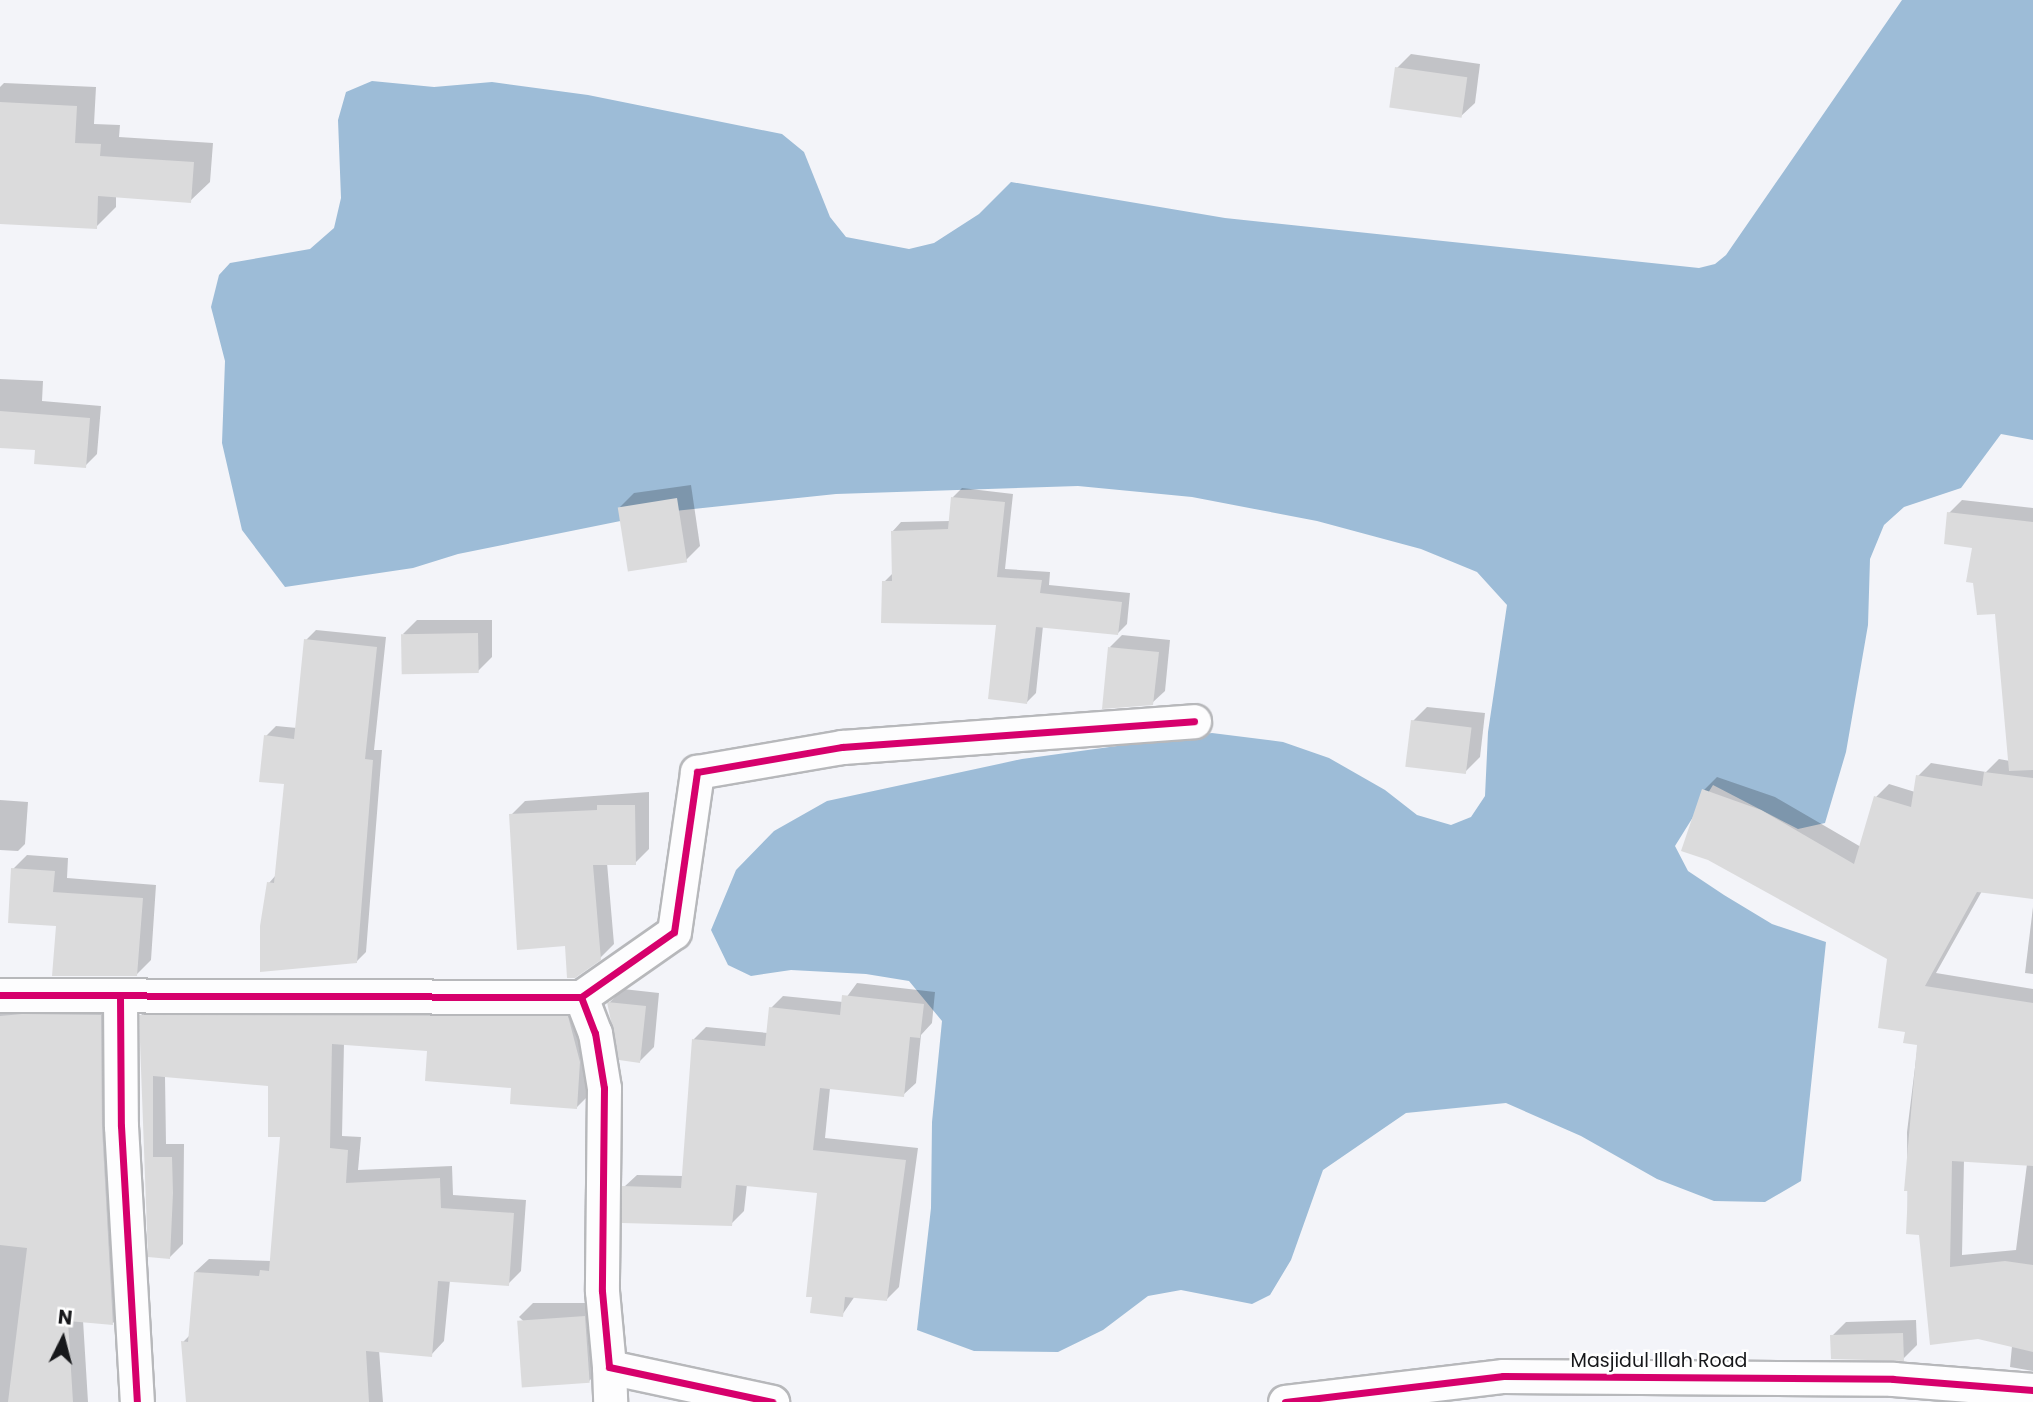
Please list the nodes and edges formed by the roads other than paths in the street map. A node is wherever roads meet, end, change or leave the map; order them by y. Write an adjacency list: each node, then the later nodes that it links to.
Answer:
1 (1194, 721): 4 (street)
2 (0, 995): 3 (street)
3 (120, 997): 4 (street); 7 (street)
4 (581, 997): 5 (street)
5 (609, 1367): 8 (street); 9 (street)
6 (2033, 1390): 10 (street, Masjidul Illah Road)
7 (137, 1402)
8 (610, 1402)
9 (772, 1402)
10 (1285, 1402)

